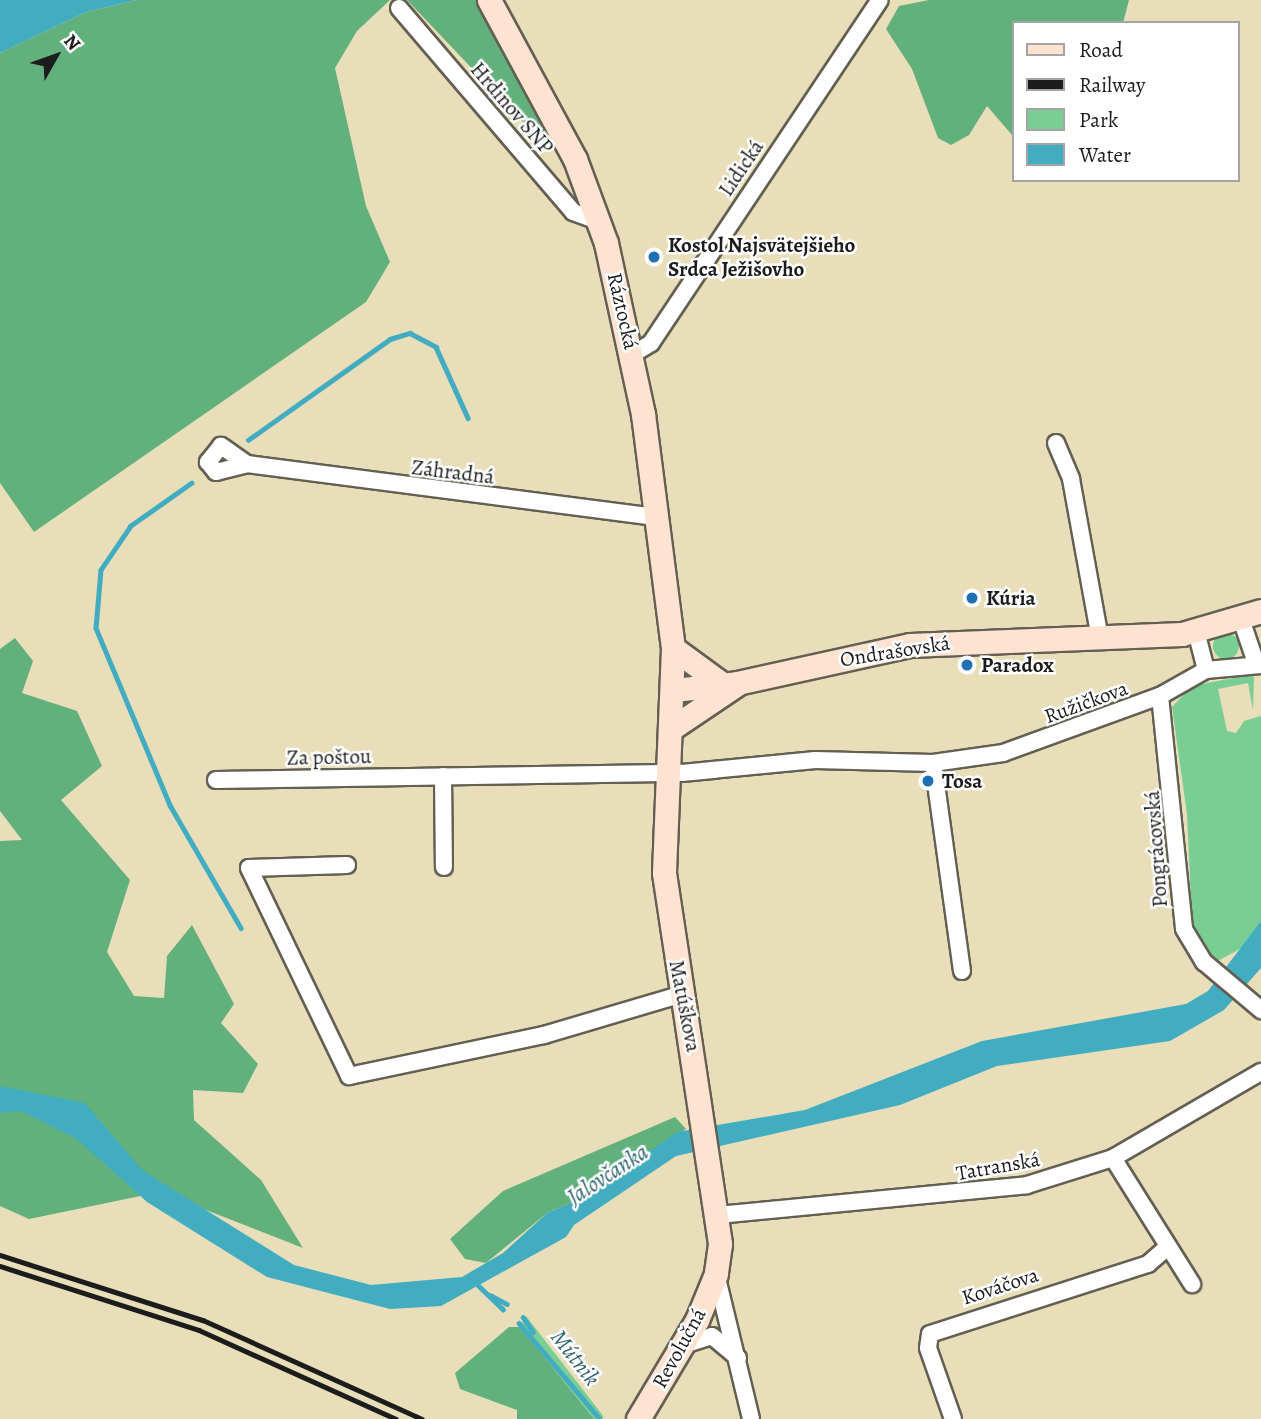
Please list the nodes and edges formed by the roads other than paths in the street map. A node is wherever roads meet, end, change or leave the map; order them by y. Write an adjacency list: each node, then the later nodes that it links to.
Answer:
1 (489, 0): 4 (main road, Ráztocká)
2 (880, 0): 5 (street, Lidická)
3 (399, 8): 4 (street, Hrdinov SNP)
4 (601, 222): 5 (main road, Ráztocká)
5 (633, 354): 8 (main road, Ráztocká)
6 (1056, 443): 11 (street)
7 (247, 464): 8 (street, Záhradná)
8 (654, 517): 12 (main road, Ráztocká)
9 (1251, 615): 10 (main road, Ondrašovská); 13 (street)
10 (1196, 631): 11 (main road, Ondrašovská); 14 (street)
11 (1100, 639): 15 (main road, Ondrašovská)
12 (673, 648): 15 (main road); 16 (main road, Matúškova)
13 (1258, 664): 14 (street)
14 (1206, 670): 17 (street, Ružičkova)
15 (730, 684): 16 (main road, Ondrašovská); 18 (main road, Ondrašovská)
16 (674, 690): 18 (main road, Matúškova)
17 (1160, 696): 19 (street, Ružičkova); 27 (street, Pongrácovská)
18 (672, 728): 20 (main road, Matúškova)
19 (933, 763): 20 (street, Ružičkova); 25 (street)
20 (666, 772): 21 (street, Za poštou); 26 (main road, Matúškova)
21 (443, 776): 22 (street, Za poštou); 24 (street)
22 (216, 780)
23 (347, 865): 26 (street)
24 (444, 867)
25 (962, 971)
26 (682, 994): 30 (main road, Matúškova)
27 (1261, 1010)
28 (1261, 1072): 29 (street, Tatranská)
29 (1113, 1158): 30 (street, Tatranská); 31 (street)
30 (718, 1215): 32 (main road, Matúškova)
31 (1165, 1249): 33 (street); 38 (street, Kováčova)
32 (716, 1274): 34 (main road, Revolučná); 35 (street, Matúškova)
33 (1192, 1284)
34 (682, 1346): 35 (street); 36 (main road, Revolučná)
35 (739, 1359): 37 (street, Matúškova)
36 (638, 1419)
37 (751, 1419)
38 (953, 1419)

